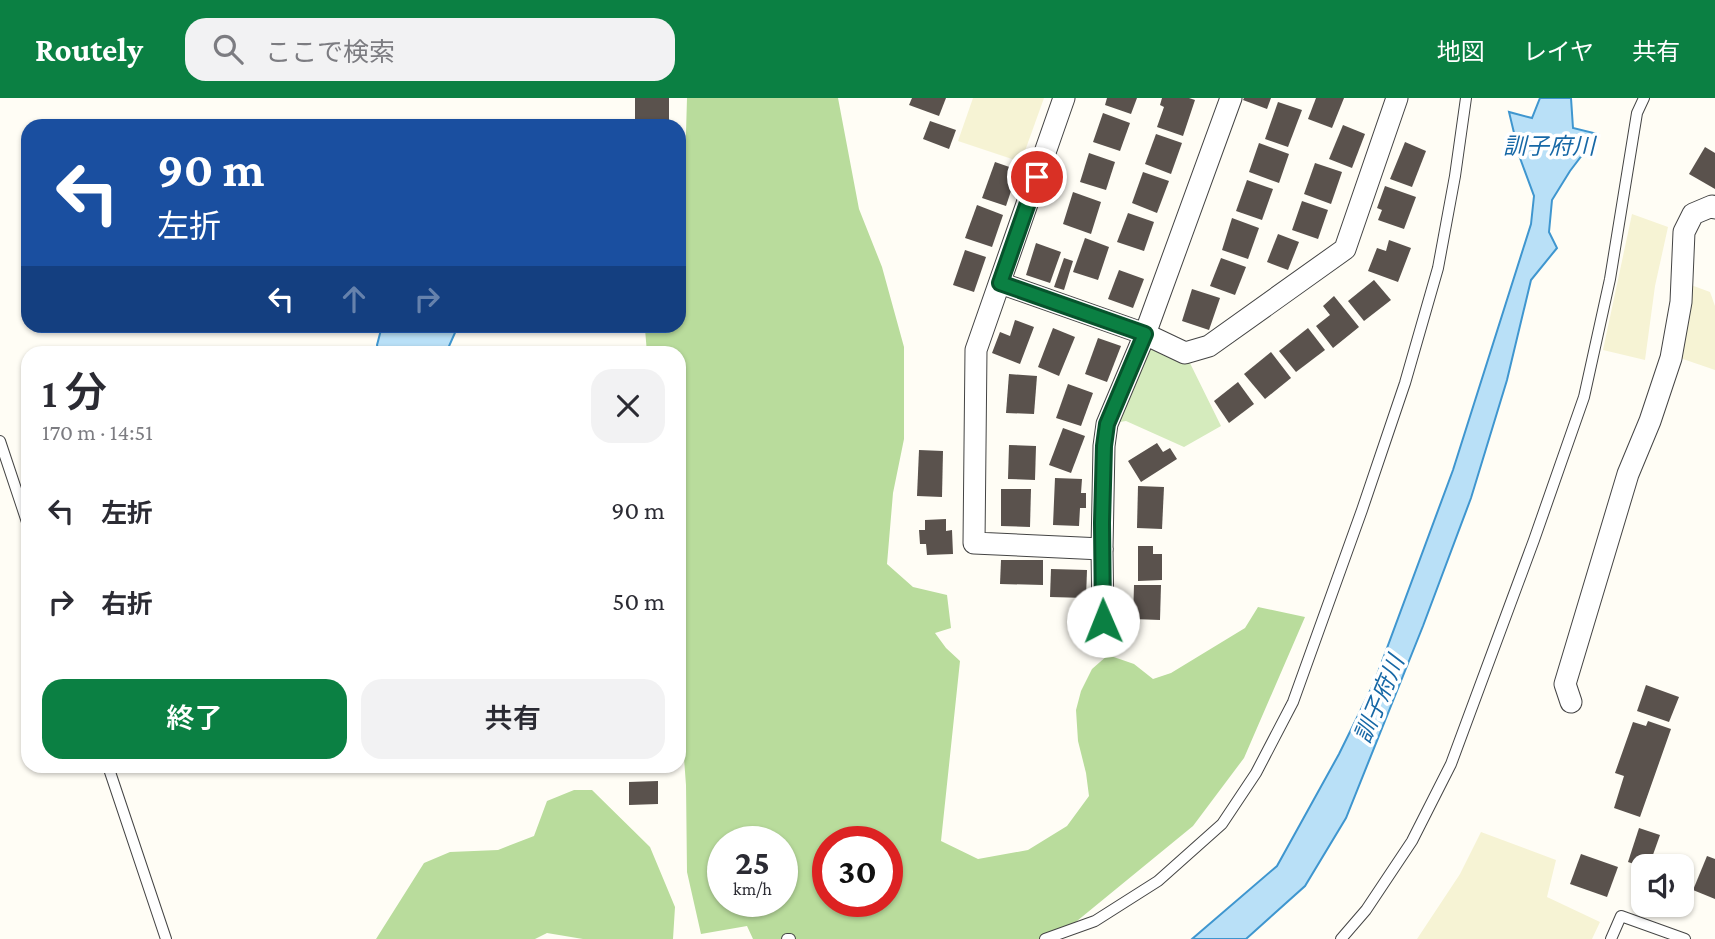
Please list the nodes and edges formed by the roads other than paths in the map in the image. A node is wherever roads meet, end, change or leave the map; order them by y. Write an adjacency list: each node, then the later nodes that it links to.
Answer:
1 (1064, 98): 7 (street)
2 (1231, 98): 8 (street)
3 (1396, 98): 8 (street)
4 (1466, 98): 16 (lane)
5 (1644, 98): 17 (lane)
6 (1715, 208): 13 (street)
7 (1000, 283): 8 (street); 11 (street)
8 (1145, 334): 11 (street)
9 (0, 441): 10 (lane)
10 (21, 504)
11 (1102, 549): 12 (street)
12 (1103, 621)
13 (1571, 702)
14 (110, 773): 15 (lane)
15 (166, 939)
16 (1045, 939)
17 (1341, 939)
18 (1611, 939): 19 (lane)
19 (1685, 939)

